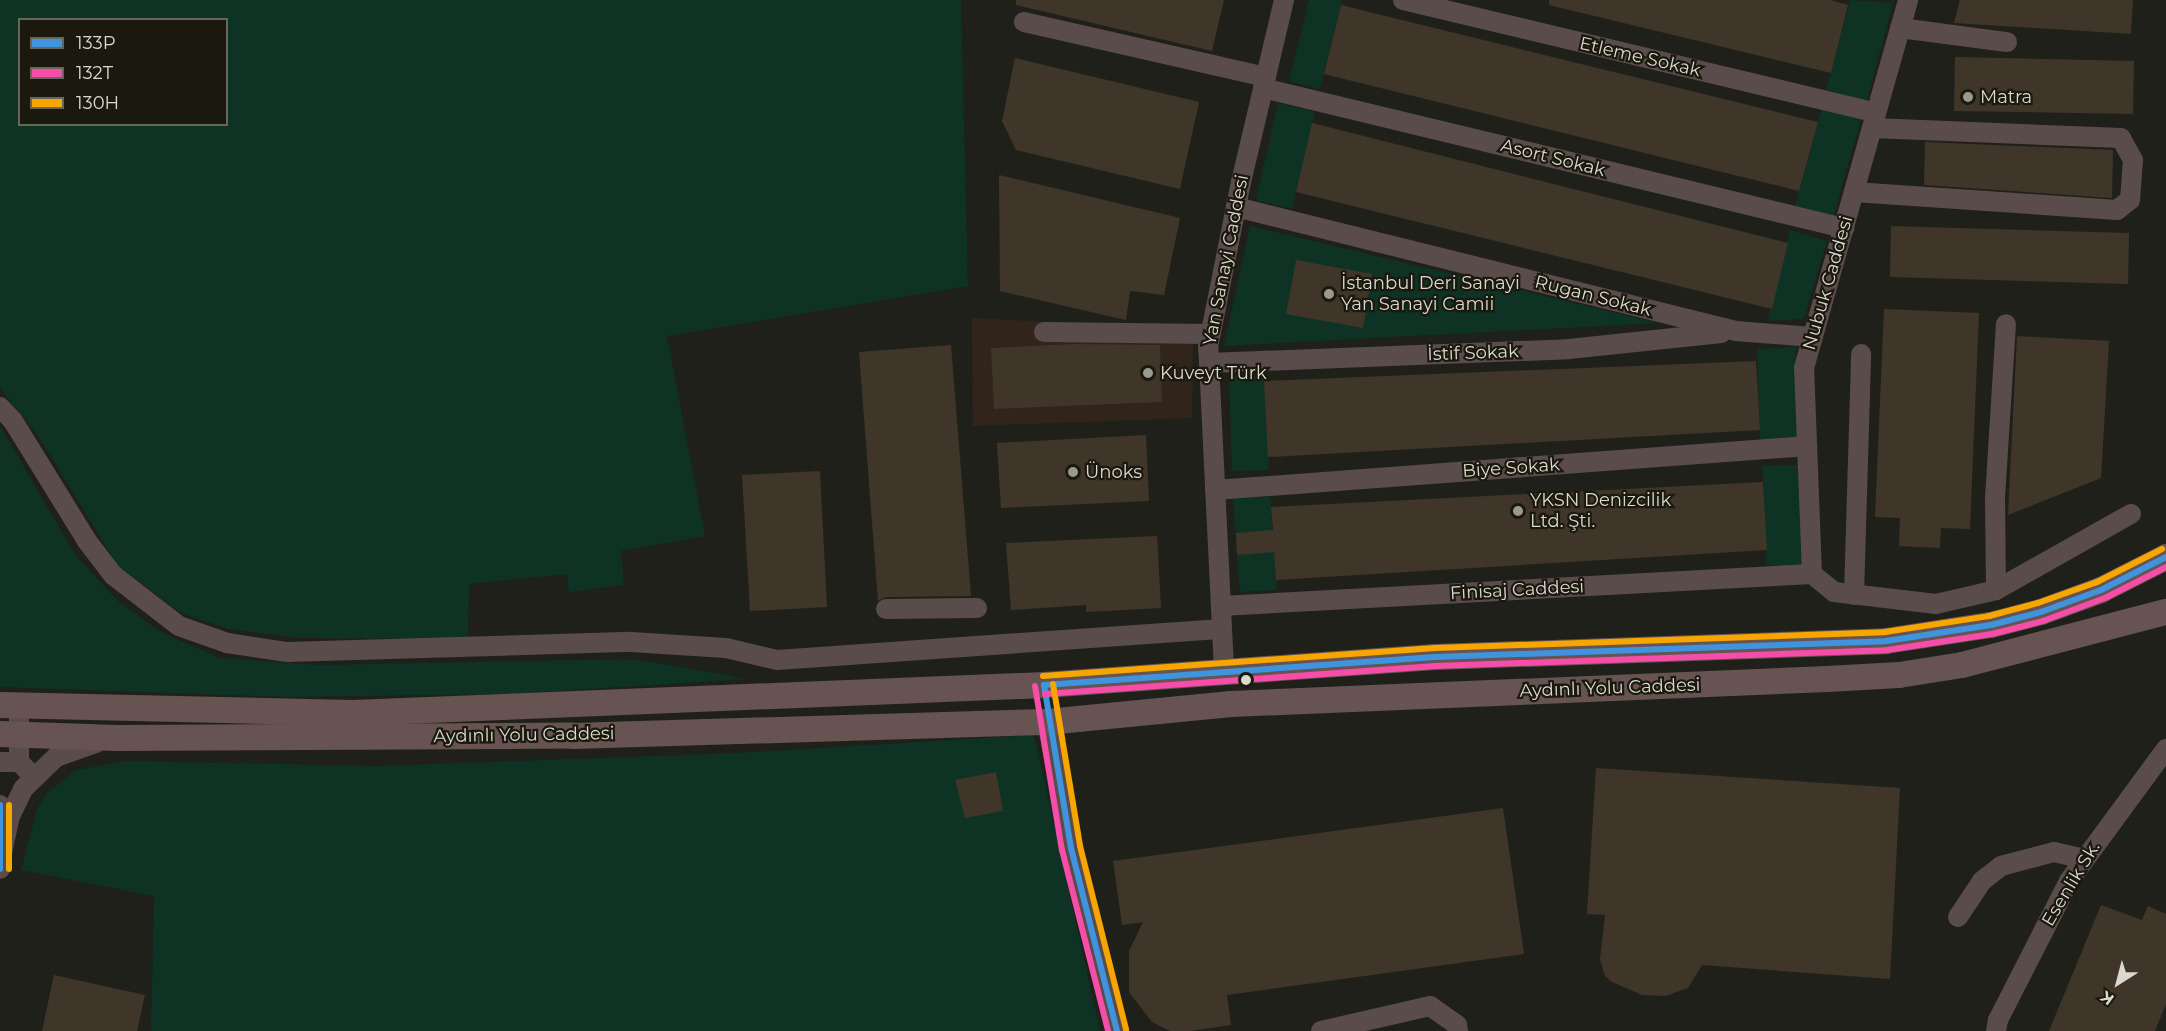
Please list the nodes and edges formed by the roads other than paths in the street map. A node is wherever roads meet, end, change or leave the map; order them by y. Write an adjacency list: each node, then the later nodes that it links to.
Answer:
1 (1284, 0): 7 (street, Yan Sanayi Caddesi)
2 (1403, 0): 8 (street, Etleme Sokak)
3 (1906, 1): 5 (street, Nubuk Caddesi)
4 (1024, 22): 7 (street, Asort Sokak)
5 (1900, 28): 6 (street); 8 (street, Nubuk Caddesi)
6 (2007, 42)
7 (1264, 83): 10 (street, Yan Sanayi Caddesi); 11 (street, Asort Sokak)
8 (1874, 121): 9 (street, Nubuk Caddesi); 9 (street, Etleme Sokak)
9 (1854, 192): 11 (street, Nubuk Caddesi)
10 (1236, 207): 13 (street, Rugan Sokak); 15 (street, Yan Sanayi Caddesi)
11 (1844, 228): 16 (street, Nubuk Caddesi)
12 (2007, 324): 25 (street)
13 (1736, 331): 16 (street, Rugan Sokak); 18 (street, İstif Sokak)
14 (1044, 332): 15 (street)
15 (1210, 334): 18 (street, Yan Sanayi Caddesi)
16 (1813, 337): 20 (street, Nubuk Caddesi)
17 (1861, 354): 26 (street)
18 (1209, 363): 21 (street, Yan Sanayi Caddesi)
19 (0, 407): 31 (street)
20 (1807, 446): 21 (street, Biye Sokak); 24 (street, Nubuk Caddesi)
21 (1215, 490): 27 (street, Yan Sanayi Caddesi)
22 (2131, 514): 25 (street)
23 (2166, 557): 32 (main road, Aydınlı Yolu Caddesi)
24 (1812, 574): 26 (street); 27 (street, Finisaj Caddesi)
25 (1996, 590): 26 (street)
26 (1854, 595)
27 (1221, 606): 31 (street, Yan Sanayi Caddesi)
28 (976, 608): 29 (street)
29 (886, 609)
30 (2163, 613): 35 (main road, Aydınlı Yolu Caddesi)
31 (1222, 629): 32 (street, Yan Sanayi Caddesi)
32 (1224, 669): 33 (main road, Aydınlı Yolu Caddesi)
33 (1044, 685): 34 (main road, Aydınlı Yolu Caddesi); 35 (main road)
34 (9, 706): 36 (street)
35 (1047, 722): 37 (main road, Aydınlı Yolu Caddesi); 47 (street)
36 (9, 734): 37 (main road, Aydınlı Yolu Caddesi); 39 (street)
37 (117, 738): 40 (street)
38 (2166, 749): 43 (street, Esenlik Sk.)
39 (9, 762): 40 (street)
40 (34, 777): 42 (street)
41 (0, 804): 42 (street)
42 (1, 855)
43 (2084, 859): 44 (street); 48 (street, Esenlik Sk.)
44 (1958, 917)
45 (1458, 1028): 46 (street)
46 (1326, 1030)
47 (1117, 1031)
48 (1996, 1031)

